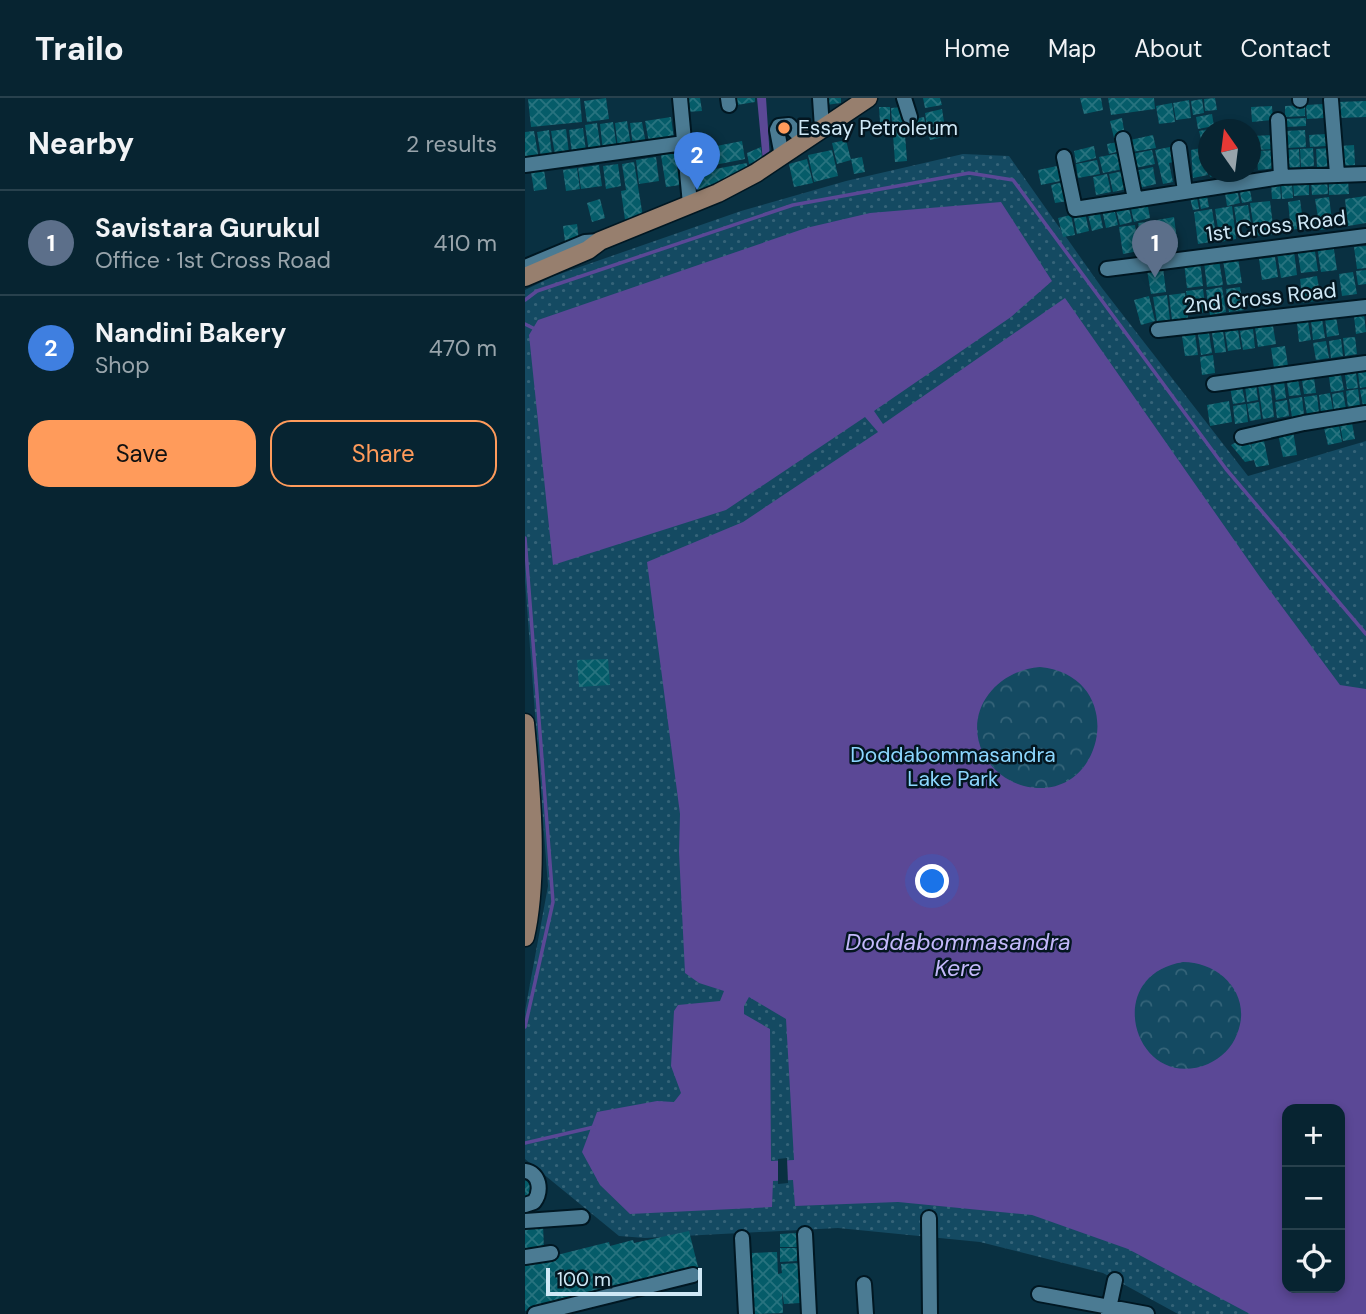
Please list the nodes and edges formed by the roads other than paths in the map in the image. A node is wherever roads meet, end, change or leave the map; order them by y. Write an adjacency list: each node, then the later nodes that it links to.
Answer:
1 (680, 98): 11 (street)
2 (820, 98): 8 (street)
3 (904, 98): 6 (street)
4 (1331, 100): 16 (street)
5 (856, 102): 8 (main road)
6 (910, 117)
7 (1278, 120): 18 (street)
8 (822, 128): 10 (main road)
9 (1123, 139): 20 (street)
10 (804, 141): 13 (main road); 13 (street)
11 (684, 143): 15 (street); 21 (street)
12 (1178, 148): 19 (street)
13 (782, 156): 21 (main road)
14 (1064, 157): 20 (street)
15 (525, 165)
16 (1337, 174): 17 (street); 18 (street)
17 (1366, 174)
18 (1281, 177): 19 (street)
19 (1185, 191): 20 (street)
20 (1135, 199)
21 (690, 204): 23 (main road)
22 (1366, 236): 25 (street, 1st Cross Road)
23 (600, 241): 24 (street); 26 (main road)
24 (525, 267)
25 (1107, 269)
26 (525, 277)
27 (1366, 307): 28 (street, 2nd Cross Road)
28 (1158, 330)
29 (1366, 363): 30 (street)
30 (1214, 384)
31 (1366, 413): 32 (street)
32 (1242, 437)
33 (525, 723): 34 (main road)
34 (527, 755): 35 (main road)
35 (528, 819): 36 (main road)
36 (528, 862): 37 (main road)
37 (528, 916): 38 (main road)
38 (525, 937)
39 (525, 1171): 40 (street)
40 (525, 1205)
41 (582, 1217): 43 (street)
42 (929, 1218): 57 (street)
43 (525, 1221)
44 (805, 1234): 55 (street)
45 (742, 1238): 54 (street)
46 (551, 1253): 47 (street)
47 (525, 1257)
48 (693, 1275): 53 (street)
49 (1115, 1279): 52 (street)
50 (865, 1284): 56 (street)
51 (1039, 1294): 52 (street)
52 (1108, 1310): 58 (street)
53 (535, 1314)
54 (746, 1314)
55 (809, 1314)
56 (866, 1314)
57 (930, 1314)
58 (1147, 1314)

